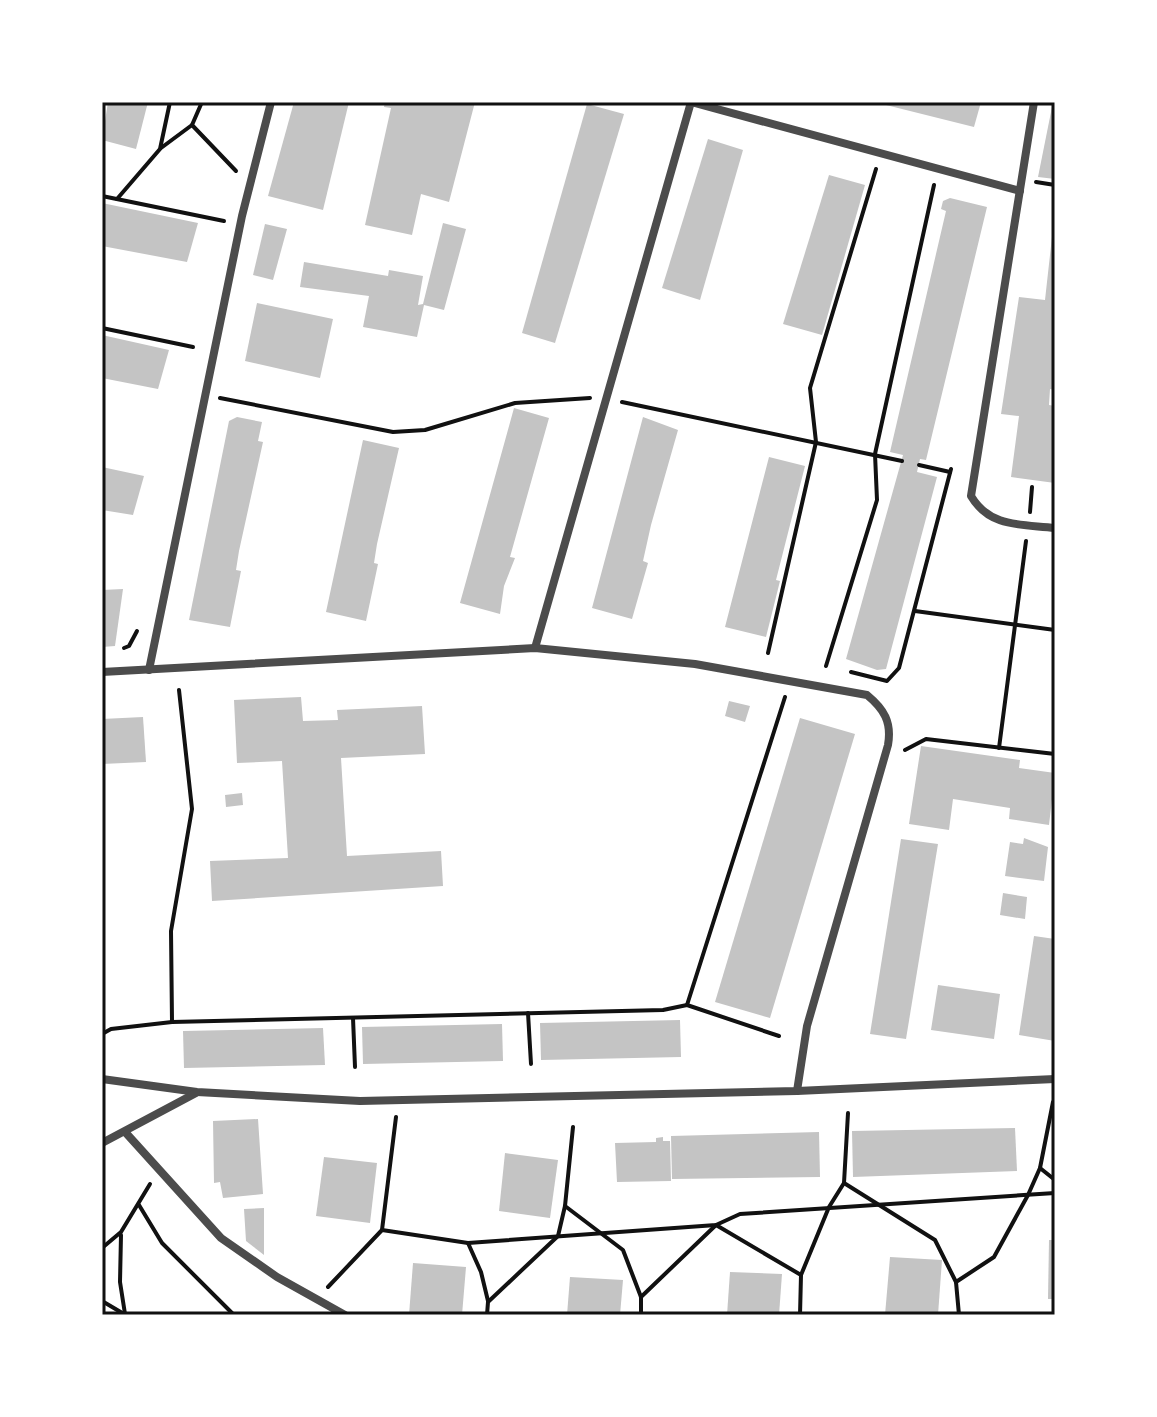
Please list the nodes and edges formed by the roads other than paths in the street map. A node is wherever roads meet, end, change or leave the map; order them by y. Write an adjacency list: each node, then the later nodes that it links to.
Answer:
1 (271, 102): 7 (street)
2 (691, 102): 4 (street); 6 (street)
3 (1034, 102): 4 (street)
4 (1020, 191): 5 (street)
5 (1055, 528)
6 (535, 648): 7 (street); 11 (street)
7 (149, 670): 8 (street)
8 (102, 672)
9 (102, 1079): 12 (street)
10 (1055, 1079): 11 (street)
11 (797, 1091): 12 (street)
12 (197, 1092): 13 (street)
13 (126, 1133): 14 (street); 15 (street)
14 (102, 1143)
15 (345, 1315)

